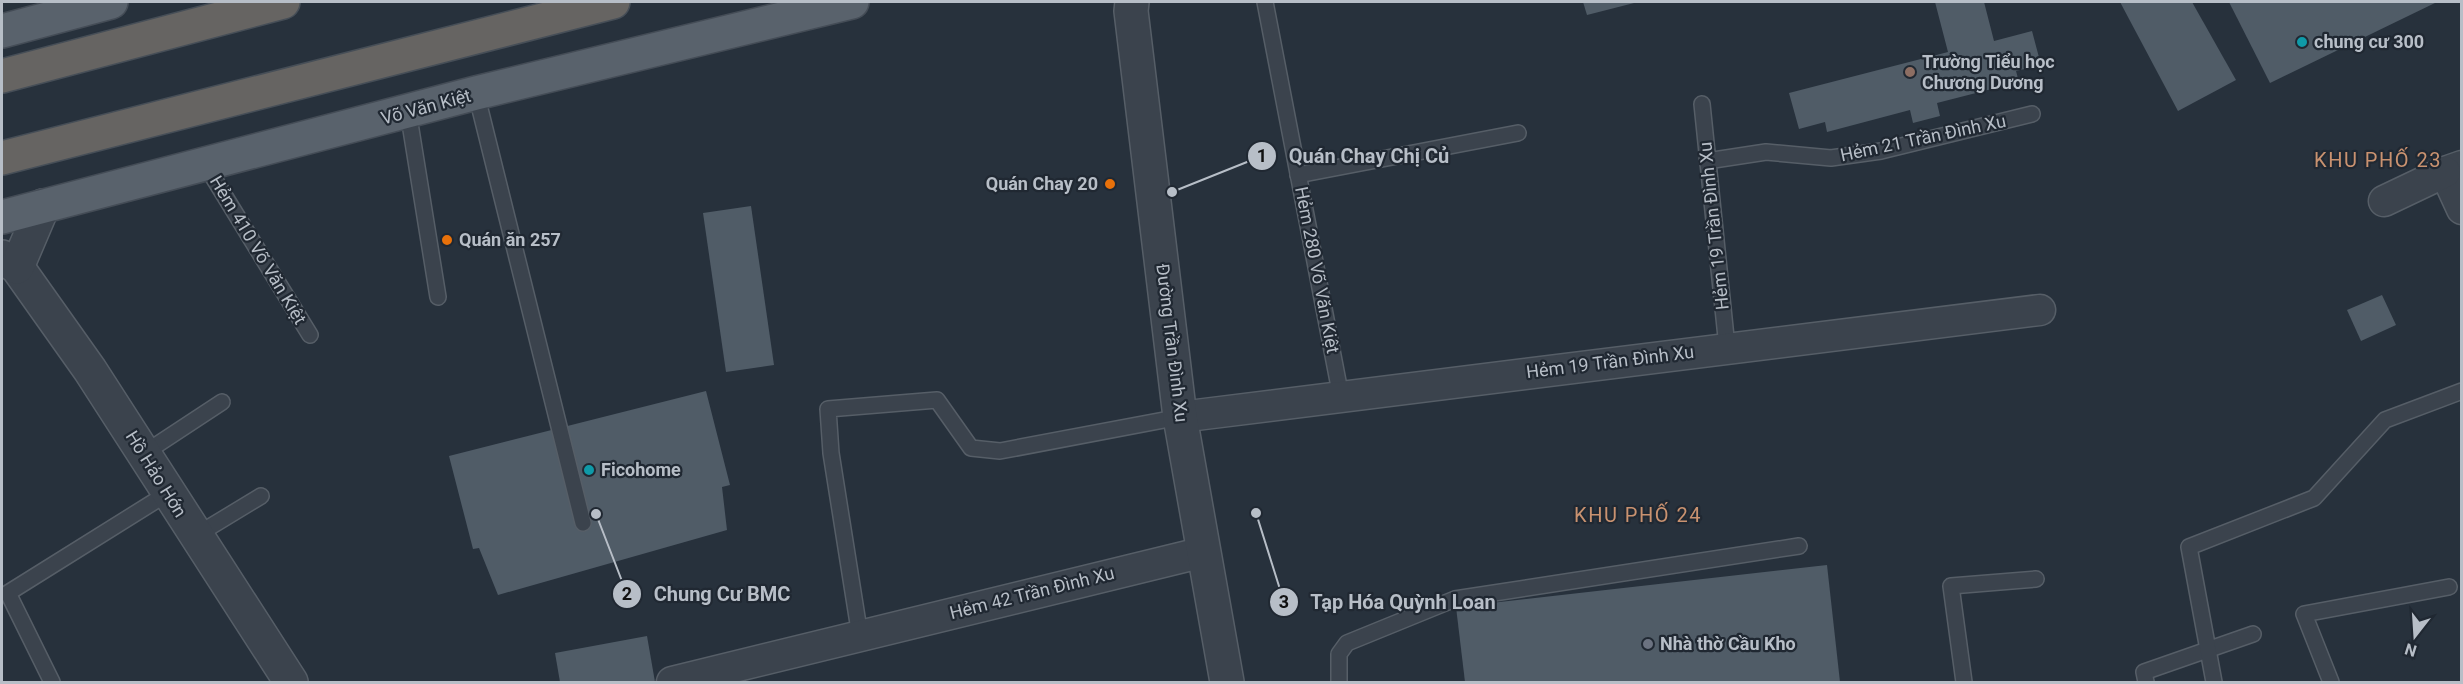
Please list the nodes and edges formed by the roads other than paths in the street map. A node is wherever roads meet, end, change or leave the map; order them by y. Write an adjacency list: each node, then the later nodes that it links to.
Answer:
1 (111, 2): 7 (main road)
2 (283, 2): 8 (highway)
3 (613, 2): 14 (highway)
4 (852, 2): 9 (main road, Võ Văn Kiệt)
5 (1264, 2): 18 (lane, Hẻm 280 Võ Văn Kiệt)
6 (1130, 5): 31 (street, Đường Trần Ðình Xu)
7 (2, 31)
8 (2, 76)
9 (476, 93): 11 (main road, Võ Văn Kiệt); 35 (lane)
10 (1702, 104): 15 (lane, Hẻm 19 Trần Đình Xu)
11 (408, 111): 16 (main road, Võ Văn Kiệt); 24 (lane)
12 (2032, 114): 15 (lane, Hẻm 21 Trần Đình Xu)
13 (1518, 133): 18 (lane)
14 (2, 158)
15 (1707, 161): 27 (lane, Hẻm 19 Trần Đình Xu)
16 (205, 164): 20 (main road, Võ Văn Kiệt); 26 (lane, Hẻm 410 Võ Văn Kiệt)
17 (2453, 169): 19 (street); 21 (street)
18 (1298, 175): 29 (lane, Hẻm 280 Võ Văn Kiệt)
19 (2384, 201)
20 (43, 206): 22 (main road, Võ Văn Kiệt); 23 (street, Hồ Hảo Hớn)
21 (2462, 209)
22 (2, 216)
23 (9, 262): 32 (street, Hồ Hảo Hớn)
24 (438, 297)
25 (2040, 310): 27 (street, Hẻm 19 Trần Ðình Xu)
26 (310, 335)
27 (1727, 347): 29 (street, Hẻm 19 Trần Ðình Xu)
28 (2462, 391): 44 (lane)
29 (1341, 397): 31 (street, Hẻm 19 Trần Ðình Xu)
30 (222, 402): 32 (lane)
31 (1180, 417): 38 (street, Đường Trần Ðình Xu); 43 (lane)
32 (143, 454): 33 (street, Hồ Hảo Hớn)
33 (168, 493): 36 (street, Hồ Hảo Hớn); 40 (lane)
34 (261, 495): 36 (lane)
35 (583, 524)
36 (195, 536): 46 (street, Hồ Hảo Hớn)
37 (1799, 546): 49 (lane)
38 (1204, 552): 43 (street, Hẻm 42 Trần Ðình Xu); 48 (street, Đường Trần Ðình Xu)
39 (2036, 579): 50 (lane)
40 (5, 587): 45 (lane)
41 (2449, 587): 53 (lane)
42 (2253, 634): 44 (lane)
43 (860, 636): 47 (street, Hẻm 42 Trần Ðình Xu)
44 (2208, 650): 51 (lane); 52 (lane)
45 (52, 682)
46 (291, 682)
47 (672, 682)
48 (1227, 682)
49 (1339, 682)
50 (1964, 682)
51 (2146, 682)
52 (2214, 682)
53 (2331, 682)

